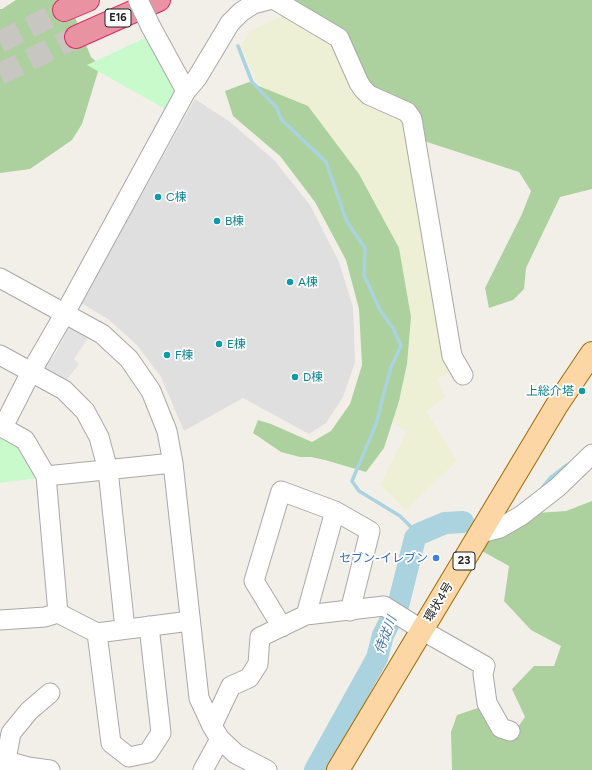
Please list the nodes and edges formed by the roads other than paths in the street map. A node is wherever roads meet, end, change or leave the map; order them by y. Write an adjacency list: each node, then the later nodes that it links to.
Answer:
1 (88, 0): 6 (highway)
2 (138, 0): 8 (street, bridge)
3 (159, 0): 7 (highway, E16)
4 (268, 0): 8 (street)
5 (275, 0): 14 (street)
6 (64, 10)
7 (76, 37)
8 (186, 91): 10 (street)
9 (0, 278): 10 (street)
10 (66, 313): 13 (street); 17 (street)
11 (592, 353): 21 (main road, 環状4号 / 23)
12 (0, 355): 13 (street)
13 (31, 372): 15 (street); 18 (street)
14 (463, 375)
15 (2, 427): 19 (street)
16 (592, 454): 21 (street)
17 (173, 464): 18 (street); 26 (street)
18 (108, 470): 19 (street); 29 (street)
19 (46, 476): 23 (street)
20 (335, 512): 22 (street); 24 (street); 28 (street)
21 (481, 532): 30 (main road, 環状4号 / 23)
22 (350, 611): 24 (street); 30 (street)
23 (58, 613): 25 (street); 31 (street)
24 (306, 615): 28 (street)
25 (0, 620)
26 (190, 621): 27 (street); 34 (street)
27 (149, 626): 29 (street); 31 (street)
28 (282, 627): 34 (street)
29 (125, 630): 31 (street)
30 (423, 630): 33 (street); 39 (main road, 環状4号 / 23)
31 (97, 633)
32 (50, 693): 35 (street)
33 (510, 731)
34 (216, 733): 37 (street); 38 (street)
35 (3, 762): 36 (street)
36 (50, 770)
37 (203, 770)
38 (267, 770)
39 (338, 770)

